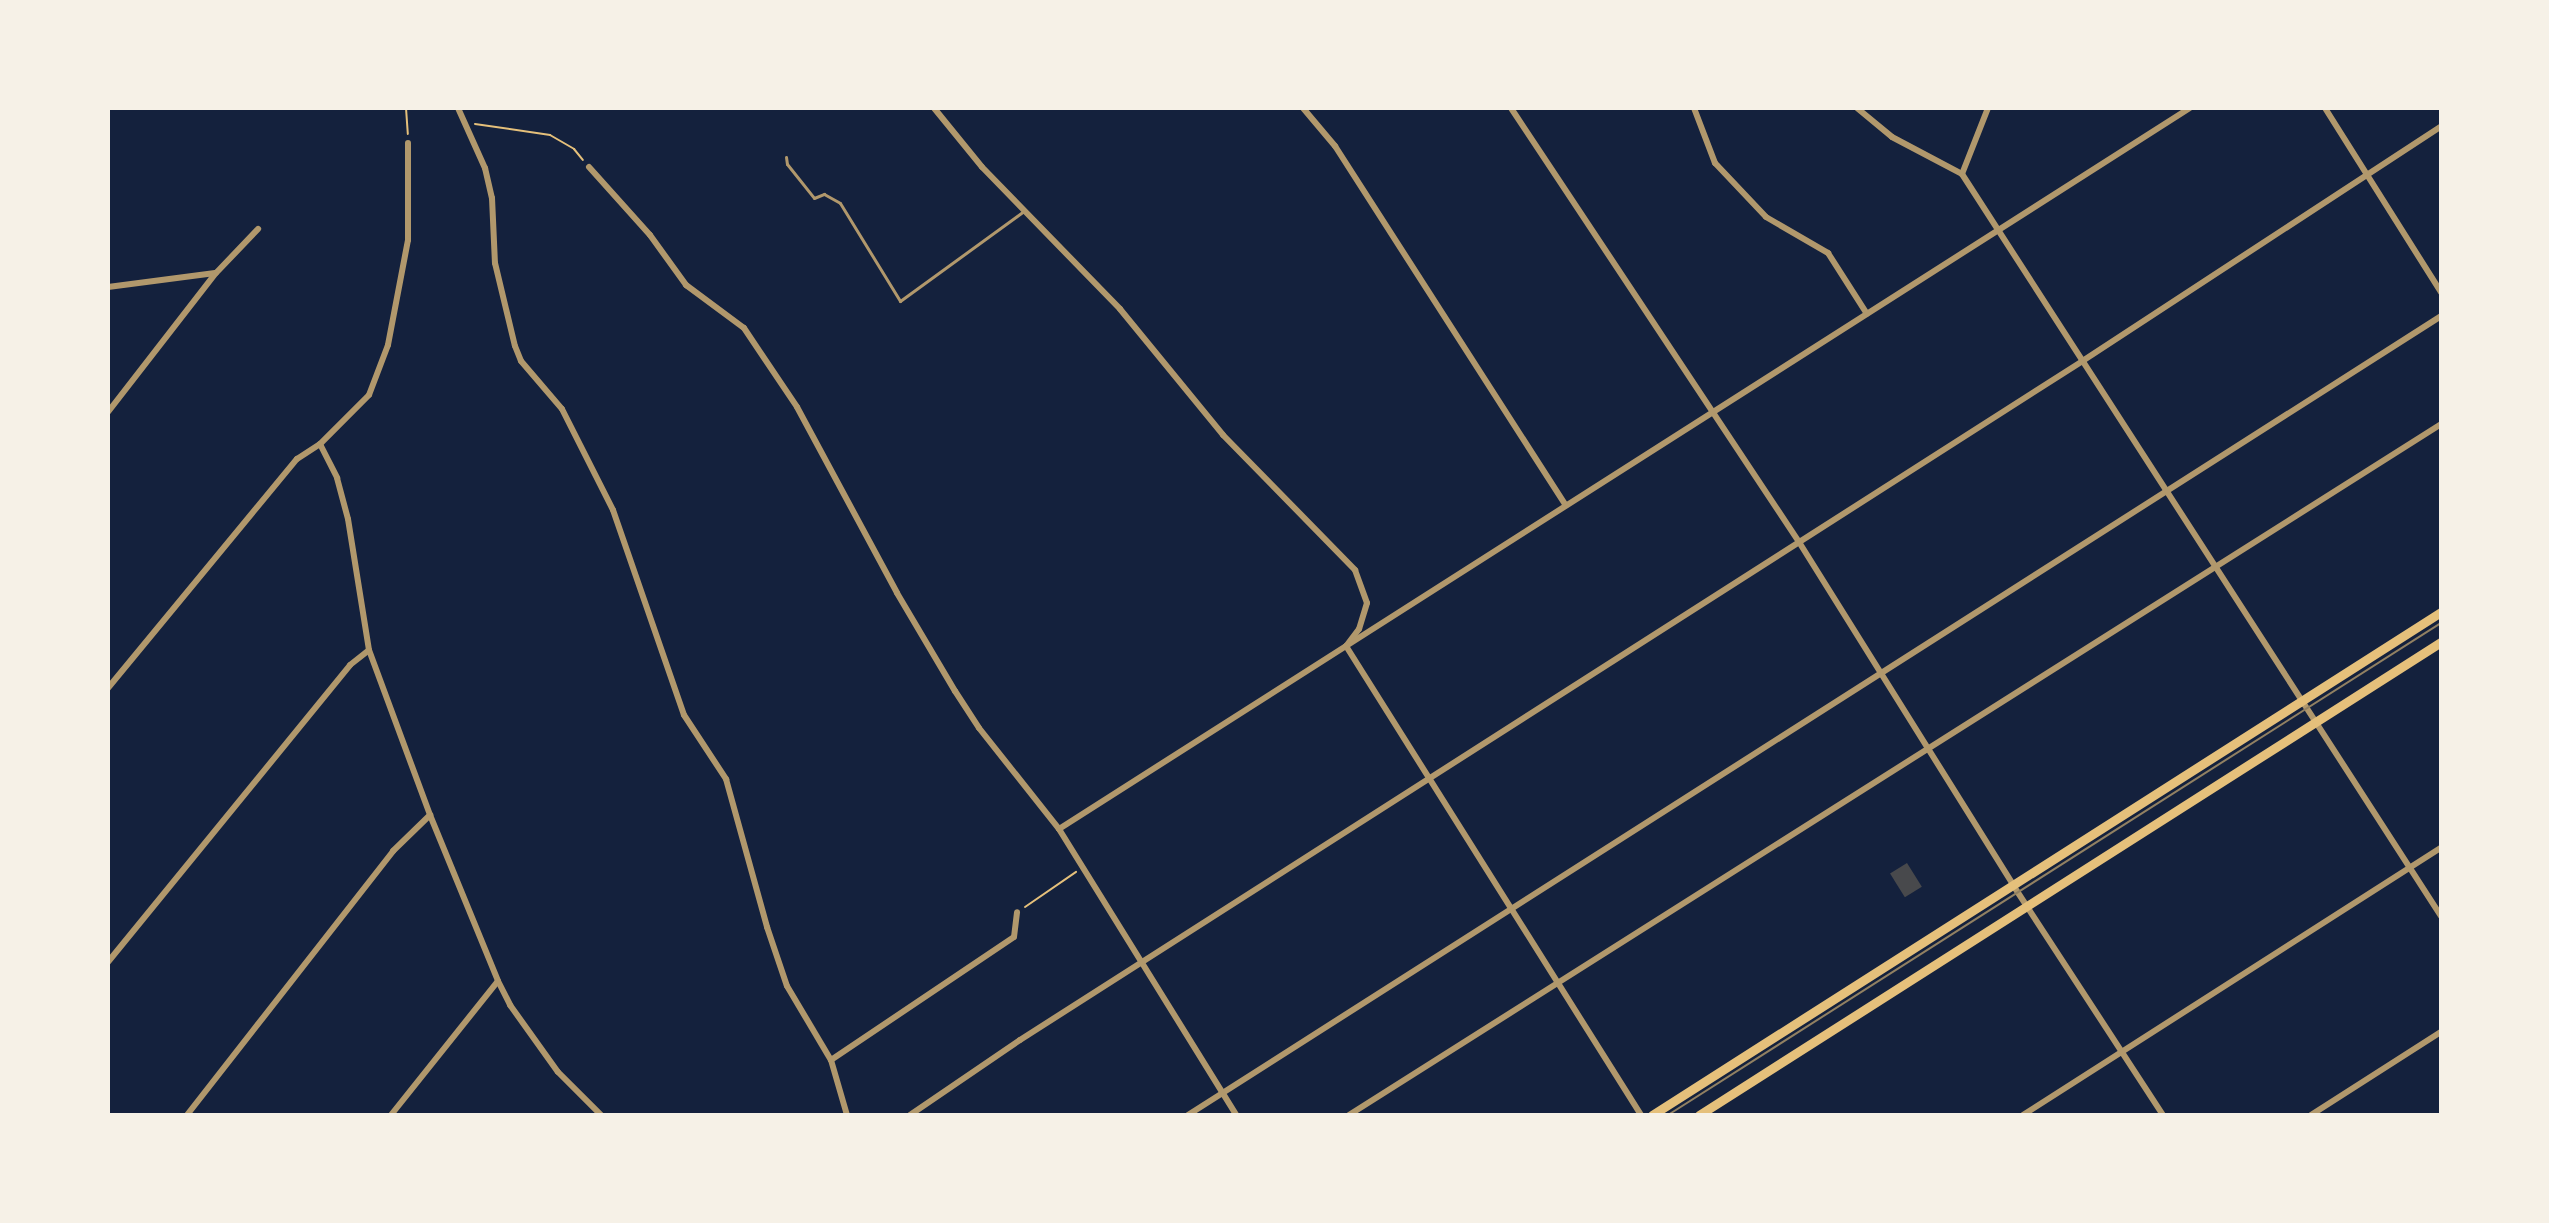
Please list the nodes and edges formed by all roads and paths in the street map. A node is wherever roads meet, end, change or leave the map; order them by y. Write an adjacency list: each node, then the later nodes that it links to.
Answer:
1 (406, 108): 13 (path)
2 (458, 108): 11 (street)
3 (934, 108): 18 (street)
4 (1303, 108): 32 (street)
5 (1511, 108): 28 (street)
6 (1694, 108): 24 (street)
7 (1857, 108): 16 (street)
8 (1988, 108): 16 (street)
9 (2190, 108): 20 (street)
10 (2325, 108): 17 (street)
11 (465, 123): 15 (path); 61 (street)
12 (2441, 126): 17 (street)
13 (408, 143): 30 (street)
14 (786, 157): 18 (lane)
15 (589, 167): 46 (street)
16 (1962, 174): 20 (street)
17 (2366, 177): 23 (street); 26 (street)
18 (1024, 211): 37 (street)
19 (258, 229): 21 (street)
20 (1998, 230): 24 (street); 26 (street)
21 (216, 273): 22 (street); 27 (street)
22 (108, 287)
23 (2441, 292)
24 (1867, 314): 28 (street)
25 (2441, 316): 31 (street)
26 (2084, 360): 31 (street); 33 (street)
27 (108, 412)
28 (1715, 413): 32 (street); 33 (street)
29 (2441, 424): 34 (street)
30 (320, 444): 38 (street); 40 (street)
31 (2170, 491): 34 (street); 39 (street)
32 (1565, 504): 37 (street)
33 (1799, 542): 39 (street); 44 (street)
34 (2217, 566): 41 (street); 43 (street)
35 (2441, 612): 41 (main road)
36 (2441, 642): 42 (main road)
37 (1346, 646): 44 (street); 46 (street)
38 (369, 650): 45 (street); 56 (street)
39 (1882, 673): 43 (street); 52 (street)
40 (108, 688)
41 (2303, 701): 42 (street); 50 (main road)
42 (2316, 721): 49 (street); 51 (main road)
43 (1930, 748): 50 (street); 58 (street)
44 (1429, 777): 52 (street); 55 (street)
45 (430, 815): 57 (street); 63 (street)
46 (1059, 829): 48 (street)
47 (2441, 848): 49 (street)
48 (1083, 867): 53 (path); 55 (street)
49 (2410, 868): 54 (street); 60 (street)
50 (2013, 885): 51 (street); 72 (main road)
51 (2026, 905): 60 (street); 73 (main road)
52 (1511, 909): 58 (street); 62 (street)
53 (1017, 912): 61 (street)
54 (2441, 916)
55 (1143, 961): 62 (street); 67 (street)
56 (108, 962)
57 (498, 981): 64 (street); 65 (street)
58 (1558, 986): 70 (street); 71 (street)
59 (2441, 1032): 76 (street)
60 (2123, 1051): 74 (street); 75 (street)
61 (831, 1060): 66 (street)
62 (1222, 1093): 68 (street); 69 (street)
63 (187, 1115)
64 (391, 1115)
65 (601, 1115)
66 (847, 1115)
67 (910, 1115)
68 (1188, 1115)
69 (1236, 1115)
70 (1349, 1115)
71 (1641, 1115)
72 (1652, 1115)
73 (1699, 1115)
74 (2023, 1115)
75 (2163, 1115)
76 (2311, 1115)

